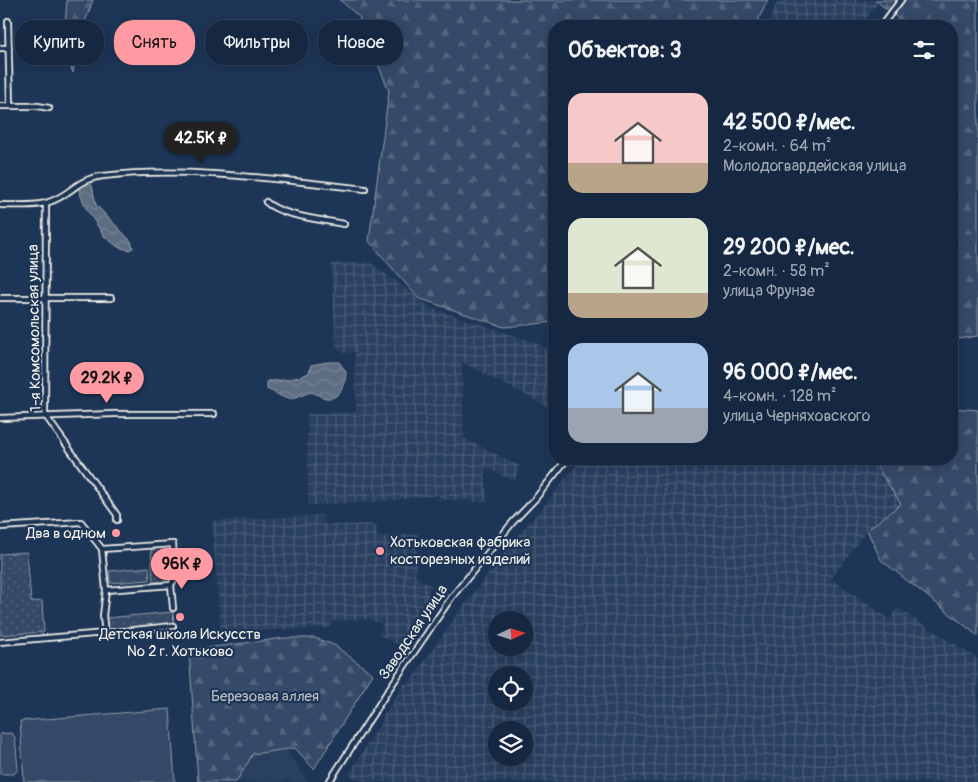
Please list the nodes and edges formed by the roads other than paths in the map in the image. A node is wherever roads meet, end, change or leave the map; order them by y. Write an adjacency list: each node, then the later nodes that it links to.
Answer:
1 (901, 0): 2 (street)
2 (886, 20)
3 (8, 21): 5 (street)
4 (0, 48): 5 (street)
5 (9, 48): 7 (street)
6 (0, 106): 7 (street)
7 (10, 106): 8 (street)
8 (49, 108)
9 (365, 189): 11 (street)
10 (266, 202): 13 (street)
11 (46, 203): 12 (street); 15 (street, 1-я Комсомольская улица)
12 (0, 205)
13 (344, 224)
14 (0, 298): 15 (street)
15 (45, 298): 16 (street); 18 (street, 1-я Комсомольская улица)
16 (110, 298)
17 (214, 414): 18 (street)
18 (45, 415): 19 (street); 21 (street, 1-я Комсомольская улица)
19 (0, 418)
20 (562, 465): 30 (street, Заводская улица)
21 (118, 520)
22 (0, 527): 23 (street)
23 (102, 549): 24 (street); 25 (street)
24 (171, 585): 25 (street); 26 (street)
25 (106, 590): 28 (street)
26 (173, 608)
27 (173, 626): 28 (street)
28 (105, 632): 29 (street)
29 (0, 642)
30 (329, 782)

